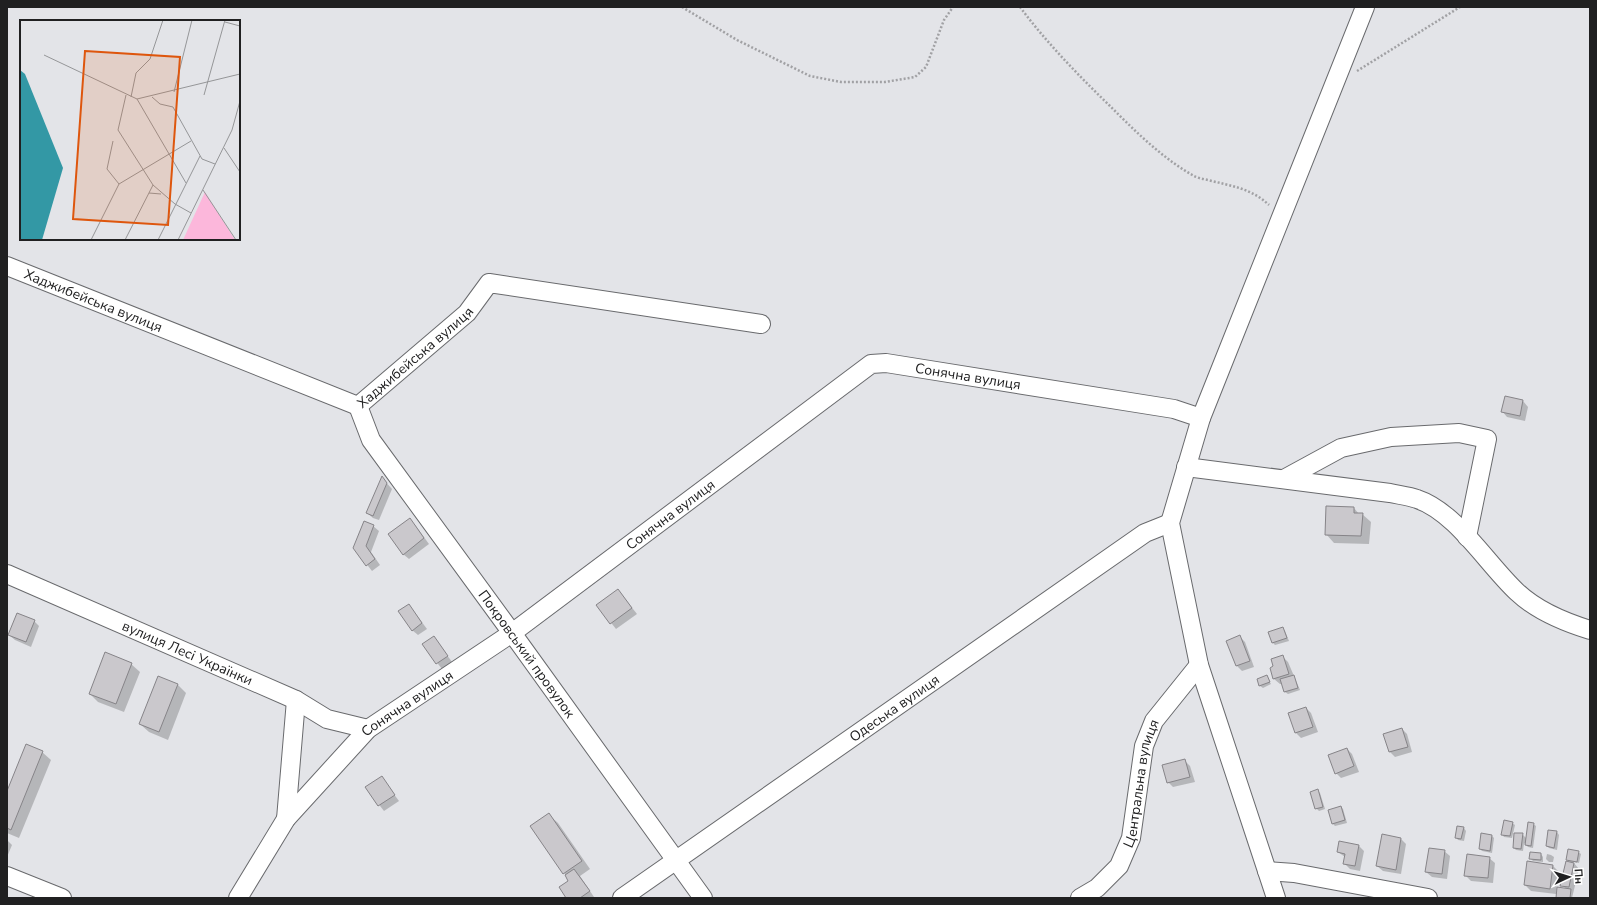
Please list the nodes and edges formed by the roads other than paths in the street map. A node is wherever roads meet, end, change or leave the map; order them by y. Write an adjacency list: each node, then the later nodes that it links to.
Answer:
1 (1365, 7): 5 (street)
2 (7, 266): 4 (street, Хаджибейська вулиця)
3 (761, 324): 4 (street, Хаджибейська вулиця)
4 (358, 406): 12 (street, Покровський провулок)
5 (1201, 418): 6 (street); 12 (street, Сонячна вулиця)
6 (1186, 467): 7 (street); 8 (street)
7 (1284, 480): 9 (street); 9 (street)
8 (1170, 523): 13 (street); 17 (street, Одеська вулиця)
9 (1466, 537): 11 (street)
10 (7, 574): 14 (street, вулиця Лесі Українки)
11 (1590, 630)
12 (512, 633): 15 (street, Сонячна вулиця); 17 (street, Покровський провулок)
13 (1199, 665): 18 (street); 24 (street, Центральна вулиця)
14 (296, 700): 15 (street, вулиця Лесі Українки); 16 (street)
15 (368, 729): 16 (street, Сонячна вулиця)
16 (286, 819): 21 (street, Сонячна вулиця)
17 (676, 859): 22 (street, Одеська вулиця); 23 (street, Покровський провулок)
18 (1267, 871): 25 (street); 26 (street)
19 (7, 876): 20 (street)
20 (62, 898)
21 (238, 898)
22 (622, 898)
23 (703, 898)
24 (1080, 898)
25 (1276, 898)
26 (1428, 898)

